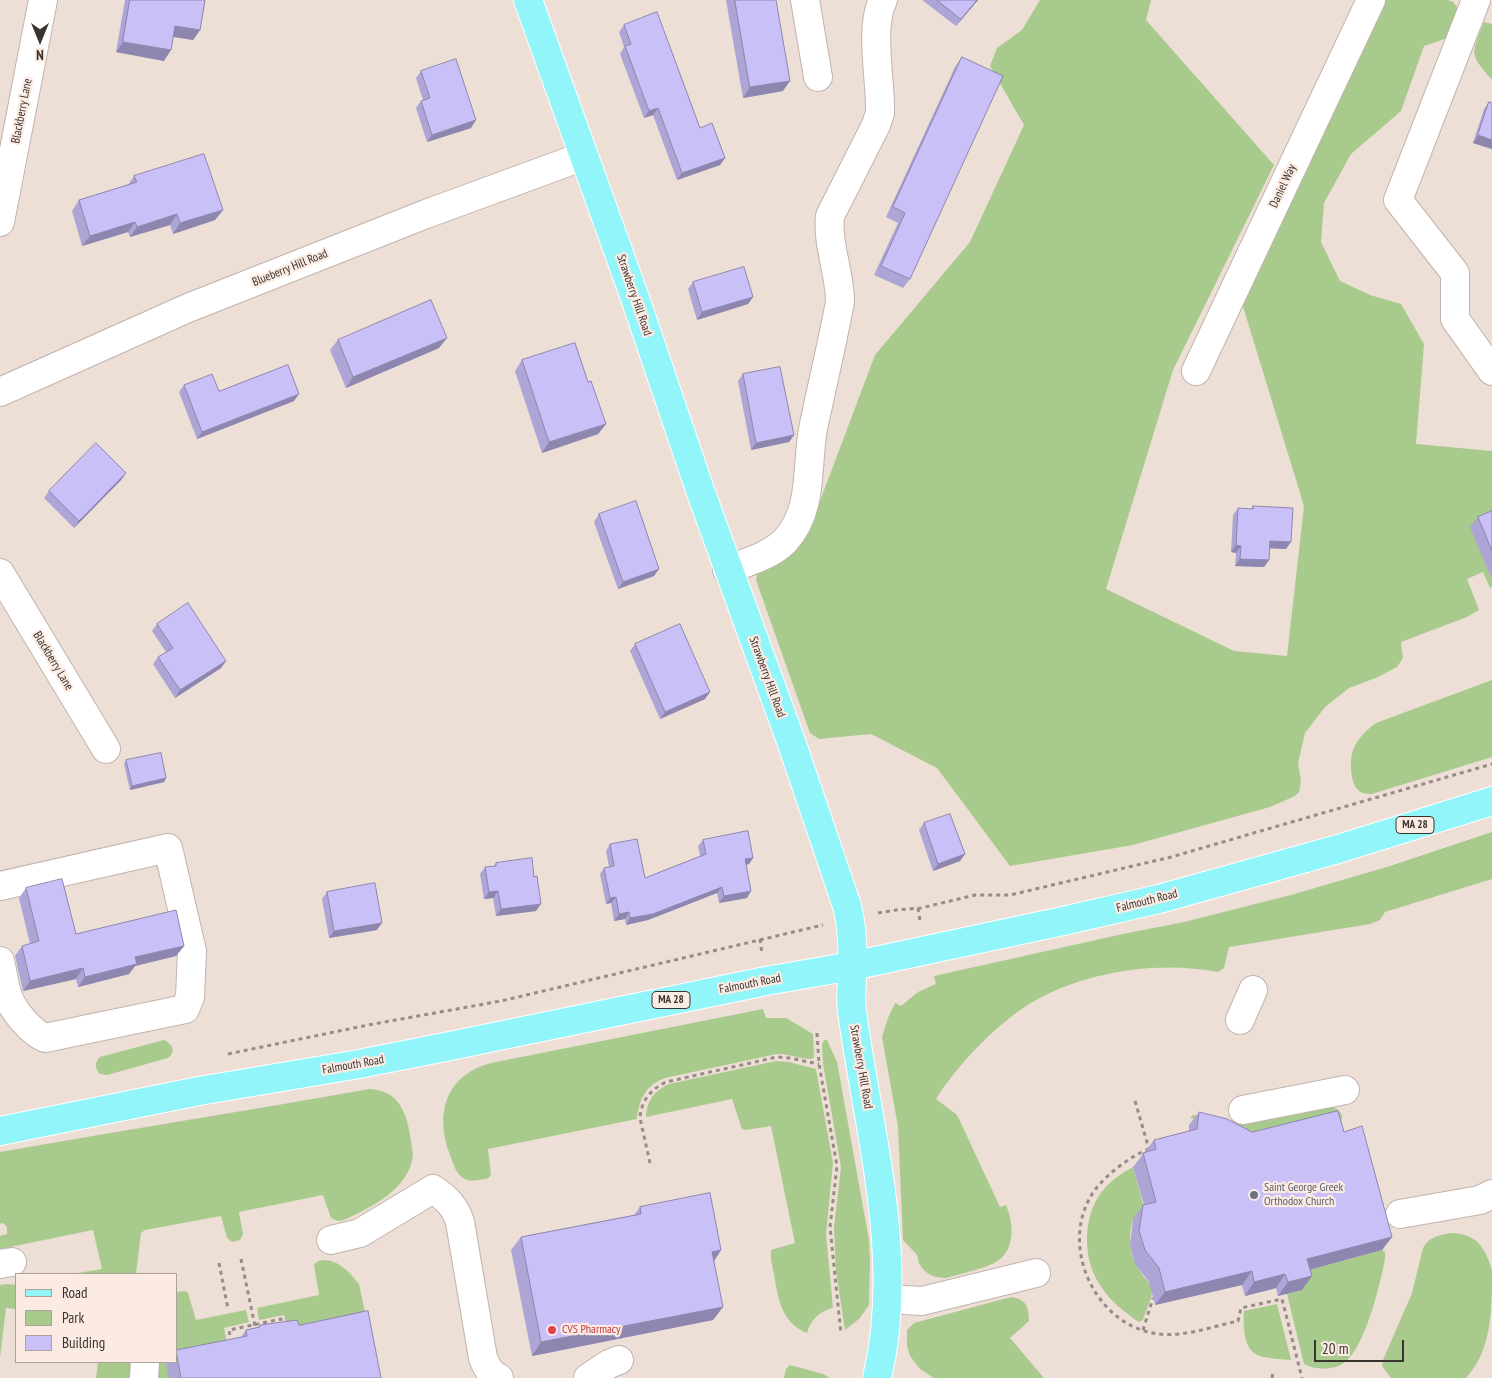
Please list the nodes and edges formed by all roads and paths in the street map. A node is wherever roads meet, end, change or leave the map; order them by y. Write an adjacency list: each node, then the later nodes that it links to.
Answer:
1 (44, 0): 9 (street, Blackberry Lane)
2 (528, 0): 8 (main road, Strawberry Hill Road)
3 (805, 0): 7 (street)
4 (883, 0): 13 (street)
5 (1371, 0): 10 (street, Daniel Way)
6 (1476, 0): 11 (street)
7 (818, 77)
8 (584, 156): 12 (street, Blueberry Hill Road); 13 (main road, Strawberry Hill Road)
9 (0, 222)
10 (1196, 371)
11 (1492, 371)
12 (0, 392)
13 (728, 570): 22 (main road, Strawberry Hill Road)
14 (0, 573): 15 (street, Blackberry Lane)
15 (106, 749)
16 (1492, 764): 19 (path)
17 (1492, 802): 22 (main road, Falmouth Road / MA 28)
18 (0, 886): 21 (street)
19 (896, 910)
20 (795, 931): 26 (path)
21 (0, 961)
22 (852, 966): 31 (main road, Falmouth Road / MA 28); 42 (main road, Strawberry Hill Road)
23 (1253, 990): 24 (street)
24 (1240, 1020)
25 (817, 1033): 27 (path)
26 (223, 1055)
27 (820, 1064): 34 (path); 47 (path)
28 (1345, 1090): 30 (street)
29 (1135, 1101): 33 (path)
30 (1243, 1110)
31 (0, 1131)
32 (1156, 1146): 33 (path)
33 (1149, 1149): 45 (path)
34 (650, 1163)
35 (1492, 1194): 36 (street)
36 (1400, 1214)
37 (331, 1240): 54 (street)
38 (241, 1258): 44 (path)
39 (218, 1262): 43 (path)
40 (1036, 1273): 42 (street)
41 (1153, 1298): 45 (path)
42 (887, 1299): 56 (main road, Strawberry Hill Road)
43 (228, 1309)
44 (255, 1325): 46 (path); 48 (path); 49 (path)
45 (1143, 1330): 58 (path)
46 (284, 1334)
47 (841, 1334)
48 (257, 1335)
49 (232, 1347)
50 (618, 1360): 55 (street)
51 (145, 1363): 53 (street)
52 (1273, 1372): 57 (path)
53 (144, 1378)
54 (499, 1378)
55 (588, 1378)
56 (877, 1378)
57 (1272, 1378)
58 (1302, 1378)

